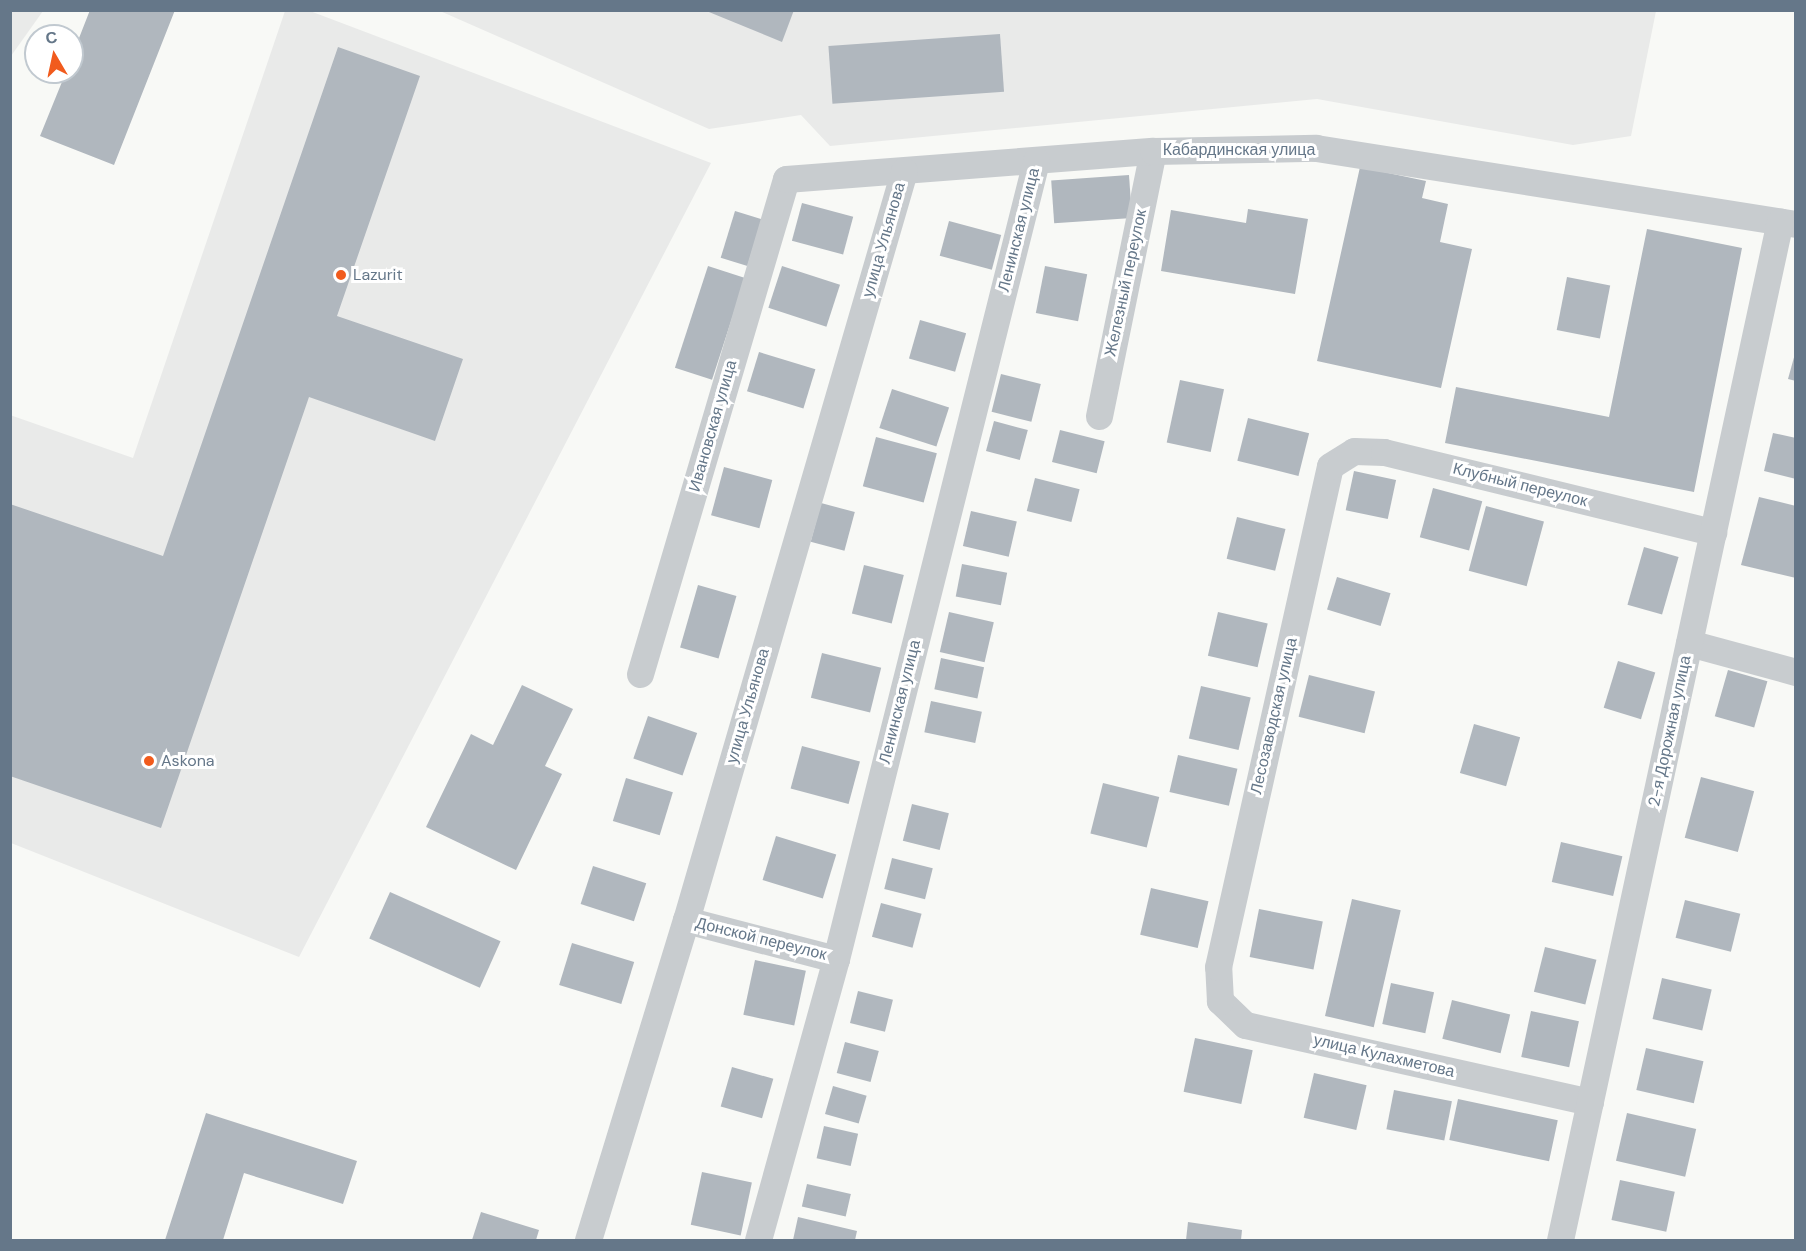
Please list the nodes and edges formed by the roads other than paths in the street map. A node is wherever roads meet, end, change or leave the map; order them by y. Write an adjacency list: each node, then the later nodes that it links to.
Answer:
1 (1153, 151): 2 (street, Кабардинская улица); 5 (street, Кабардинская улица); 6 (street, Железный переулок)
2 (1036, 161): 3 (street, Кабардинская улица); 13 (street, Ленинская улица)
3 (904, 171): 4 (street, Кабардинская улица); 12 (street, улица Ульянова)
4 (786, 179): 11 (street, Ивановская улица)
5 (1788, 223): 8 (street, 2-я Дорожная улица)
6 (1099, 416)
7 (1330, 466): 8 (street, Клубный переулок); 14 (street, Лесозаводская улица)
8 (1713, 532): 9 (street, 2-я Дорожная улица)
9 (1689, 643): 10 (street); 15 (street, 2-я Дорожная улица)
10 (1796, 672)
11 (640, 674)
12 (686, 920): 13 (street, Донской переулок); 16 (street, улица Ульянова)
13 (836, 959): 17 (street, Ленинская улица)
14 (1218, 967): 15 (street, улица Кулахметова)
15 (1590, 1102): 18 (street, 2-я Дорожная улица)
16 (588, 1240)
17 (758, 1240)
18 (1560, 1240)

